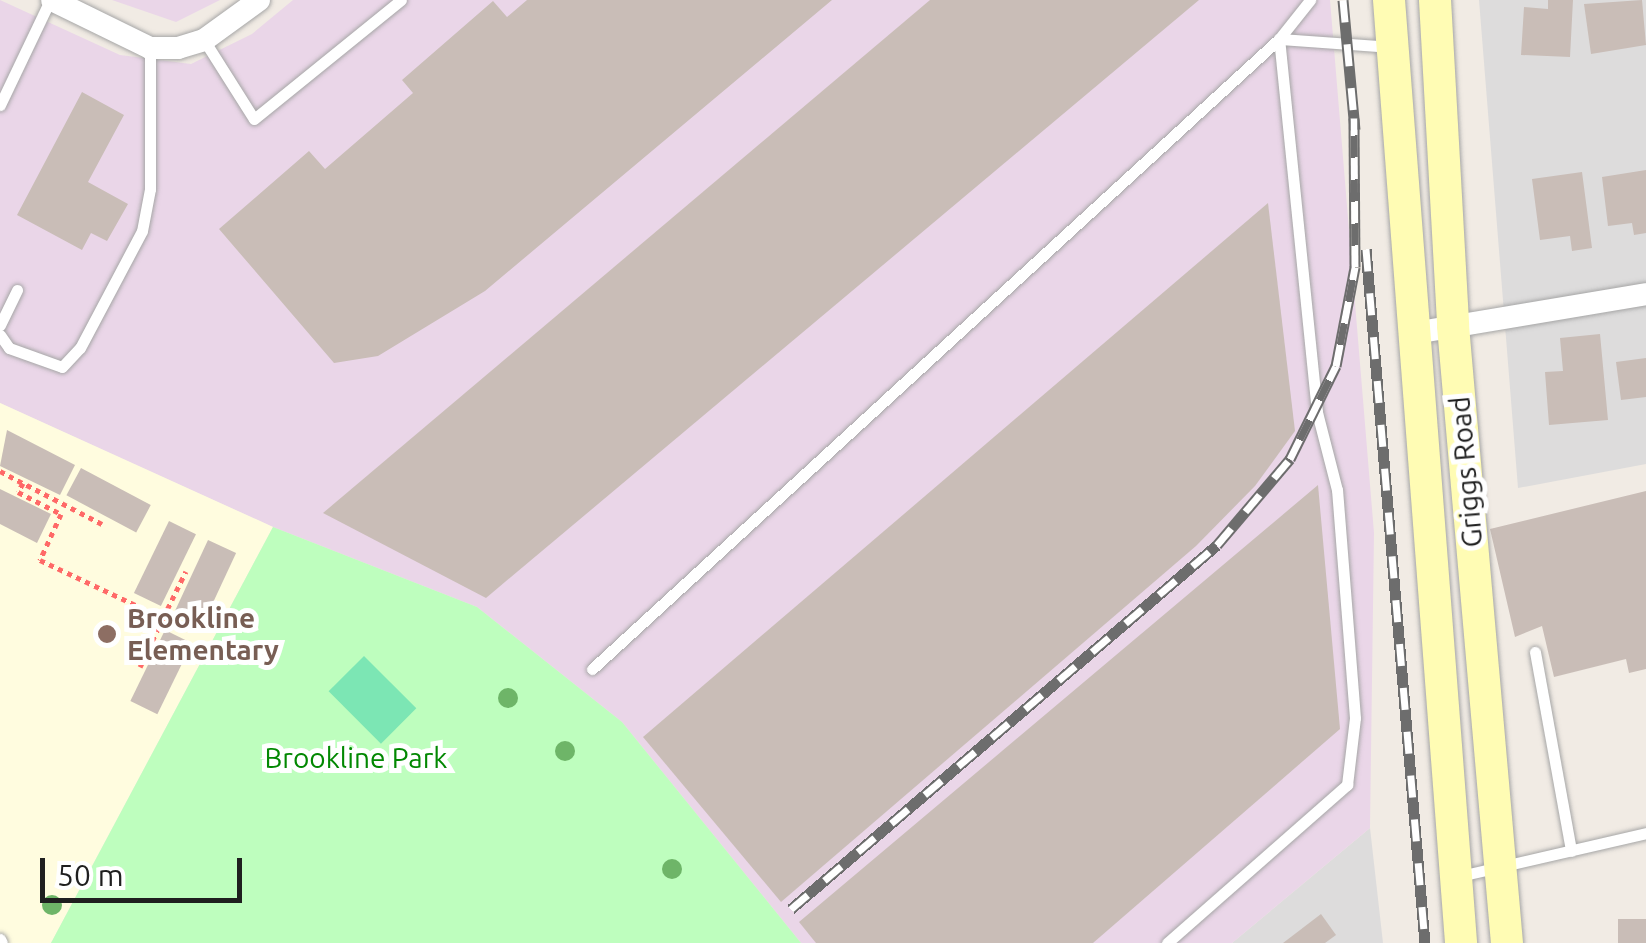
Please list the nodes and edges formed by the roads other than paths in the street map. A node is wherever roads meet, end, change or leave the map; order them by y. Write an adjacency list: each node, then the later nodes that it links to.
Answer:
1 (51, 0): 10 (street); 11 (lane)
2 (260, 0): 7 (street)
3 (401, 0): 7 (lane)
4 (1310, 0): 8 (lane)
5 (1389, 0): 9 (main road, Griggs Road)
6 (1434, 0): 15 (main road, Griggs Road)
7 (204, 40): 10 (street)
8 (1279, 40): 9 (lane); 19 (lane); 24 (lane)
9 (1394, 47): 16 (main road, Griggs Road)
10 (150, 48): 17 (lane)
11 (0, 106)
12 (16, 290): 14 (lane)
13 (1646, 294): 15 (street)
14 (0, 325)
15 (1453, 326): 16 (street); 22 (main road, Griggs Road)
16 (1414, 333): 23 (main road, Griggs Road)
17 (0, 336)
18 (1535, 652): 21 (lane)
19 (592, 669)
20 (1646, 833): 21 (lane)
21 (1571, 851): 22 (lane)
22 (1501, 868): 23 (lane); 26 (main road, Griggs Road)
23 (1456, 877): 25 (main road, Griggs Road)
24 (1167, 943)
25 (1461, 943)
26 (1507, 943)

